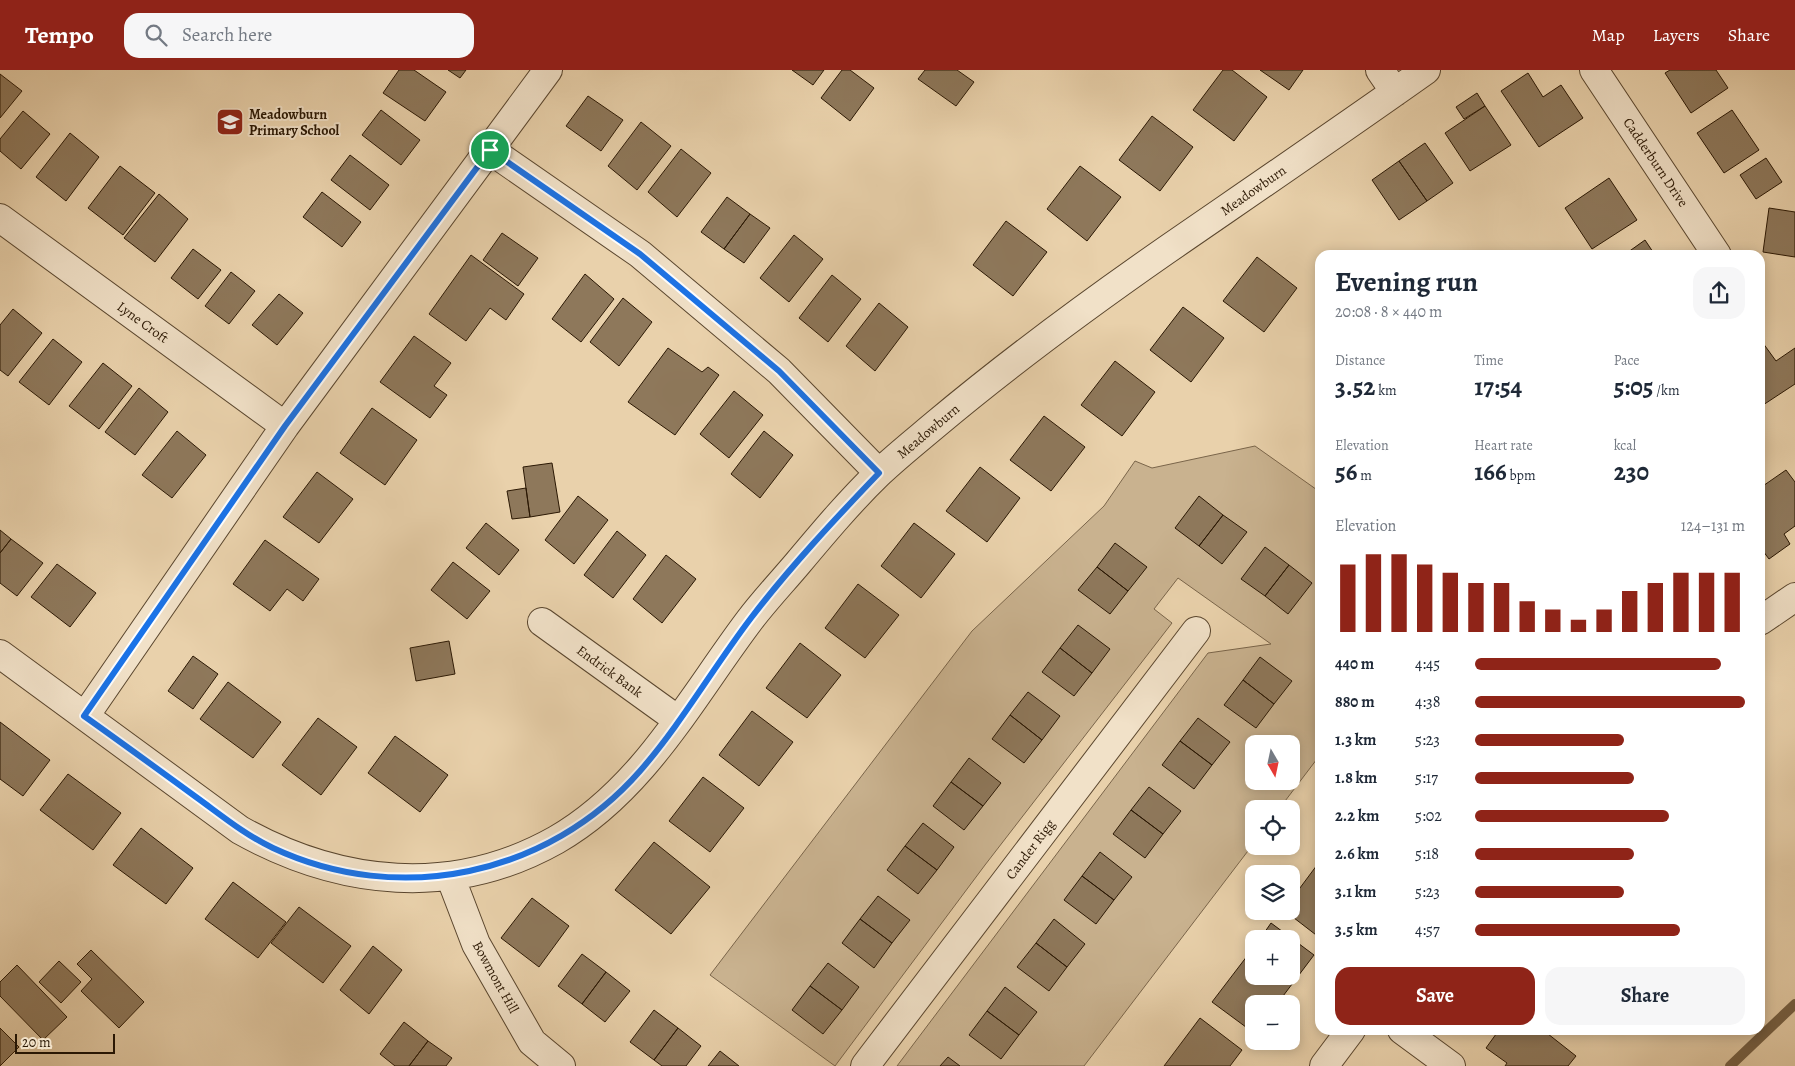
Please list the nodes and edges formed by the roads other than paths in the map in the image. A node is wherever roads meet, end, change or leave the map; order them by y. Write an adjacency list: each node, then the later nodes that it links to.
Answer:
1 (548, 70): 5 (street)
2 (1426, 70): 4 (street, Meadowburn)
3 (1594, 70): 7 (street, Cadderburn Drive)
4 (1388, 81): 9 (street, Meadowburn)
5 (490, 150): 8 (street); 9 (street)
6 (0, 218): 8 (street, Lyne Croft)
7 (1715, 250)
8 (285, 426): 15 (street)
9 (879, 473): 16 (street, Meadowburn)
10 (1795, 597): 11 (street)
11 (1765, 618)
12 (542, 622): 16 (street, Endrick Bank)
13 (1196, 631): 21 (street, Cander Rigg)
14 (0, 654): 15 (street, Meadowburn)
15 (84, 716): 17 (street, Meadowburn)
16 (678, 720): 17 (street, Meadowburn)
17 (450, 876): 20 (street, Bowmont Hill)
18 (1347, 1035): 22 (street)
19 (1409, 1035): 23 (street)
20 (561, 1066)
21 (865, 1066)
22 (1324, 1066)
23 (1451, 1066)

